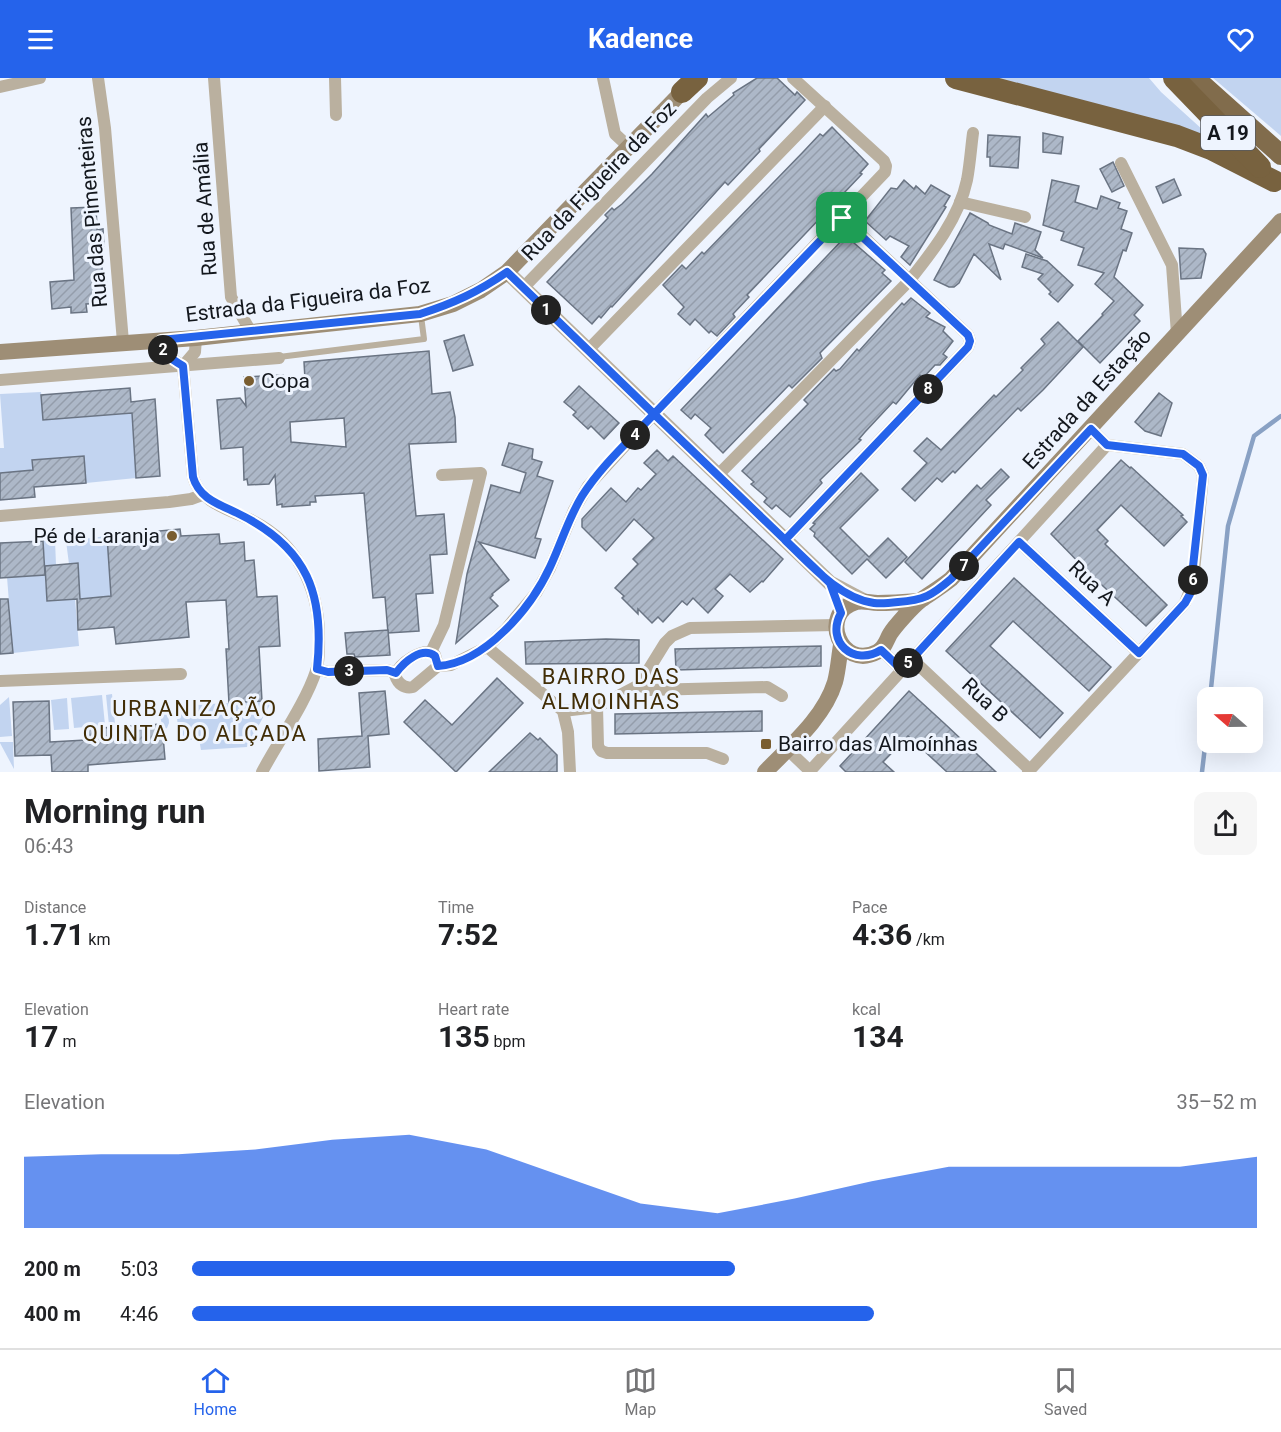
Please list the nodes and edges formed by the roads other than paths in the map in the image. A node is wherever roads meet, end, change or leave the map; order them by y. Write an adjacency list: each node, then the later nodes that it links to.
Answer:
1 (40, 78): 12 (street)
2 (98, 78): 32 (street, Rua das Pimenteiras)
3 (214, 78): 28 (street, Rua de Amália)
4 (335, 78): 14 (street)
5 (603, 78): 16 (street)
6 (731, 78): 26 (street, Rua da Figueira da Foz)
7 (793, 78): 13 (street)
8 (956, 78): 19 (highway)
9 (1174, 78): 19 (highway, A 19)
10 (1196, 78): 17 (highway)
11 (689, 85): 16 (main road, Estrada da Figueira da Foz)
12 (0, 87)
13 (825, 106): 22 (street); 33 (street)
14 (336, 115)
15 (973, 133): 20 (street)
16 (628, 147): 24 (main road, Estrada da Figueira da Foz)
17 (1281, 156)
18 (1121, 163): 29 (street)
19 (1277, 184)
20 (960, 202): 21 (street); 25 (street)
21 (1025, 217)
22 (842, 218): 25 (street); 38 (street)
23 (1281, 221): 29 (main road, Estrada da Estação)
24 (507, 272): 26 (street); 27 (main road, Estrada da Figueira da Foz)
25 (909, 281): 42 (street); 45 (street)
26 (523, 288): 33 (street)
27 (420, 314): 28 (main road, Estrada da Figueira da Foz); 35 (lane)
28 (251, 332): 30 (main road, Estrada da Figueira da Foz)
29 (1177, 334): 39 (main road, Estrada da Estação)
30 (196, 338): 31 (main road, Estrada da Figueira da Foz); 36 (street)
31 (161, 340): 32 (main road, Estrada da Figueira da Foz); 36 (street)
32 (123, 342): 34 (main road, Estrada da Figueira da Foz)
33 (588, 350): 38 (street)
34 (0, 352)
35 (279, 357): 36 (street)
36 (183, 366): 37 (street); 43 (street)
37 (0, 380)
38 (654, 414): 42 (street); 53 (street)
39 (1091, 429): 40 (street); 48 (main road, Estrada da Estação)
40 (1107, 445): 46 (street); 56 (street)
41 (442, 475): 55 (street)
42 (718, 476): 45 (street)
43 (202, 495): 44 (street); 60 (street)
44 (0, 516)
45 (785, 540): 47 (street)
46 (1019, 542): 56 (street, Rua A); 58 (street)
47 (830, 583): 49 (street); 50 (street)
48 (920, 601): 49 (main road); 51 (main road, Estrada da Estação)
49 (869, 602): 50 (main road); 51 (main road)
50 (838, 619): 52 (main road); 64 (street)
51 (890, 634): 54 (main road, Estrada da Estação)
52 (841, 645): 57 (main road); 66 (main road)
53 (487, 647): 59 (street); 68 (street)
54 (881, 650): 57 (main road); 61 (street)
55 (431, 652): 59 (street); 62 (street)
56 (1139, 653): 72 (street)
57 (863, 656): 66 (main road)
58 (912, 659): 61 (street); 72 (street, Rua B)
59 (438, 666): 62 (street)
60 (317, 669): 62 (street); 73 (street)
61 (902, 670): 76 (street)
62 (396, 673)
63 (181, 674): 65 (street)
64 (641, 680): 67 (street); 69 (street)
65 (0, 681)
66 (834, 683): 70 (main road)
67 (782, 696)
68 (558, 707): 69 (street); 74 (street)
69 (597, 707): 71 (street)
70 (787, 749): 75 (main road); 76 (street)
71 (723, 759)
72 (1029, 771)
73 (262, 772)
74 (570, 772)
75 (765, 772)
76 (810, 772)

